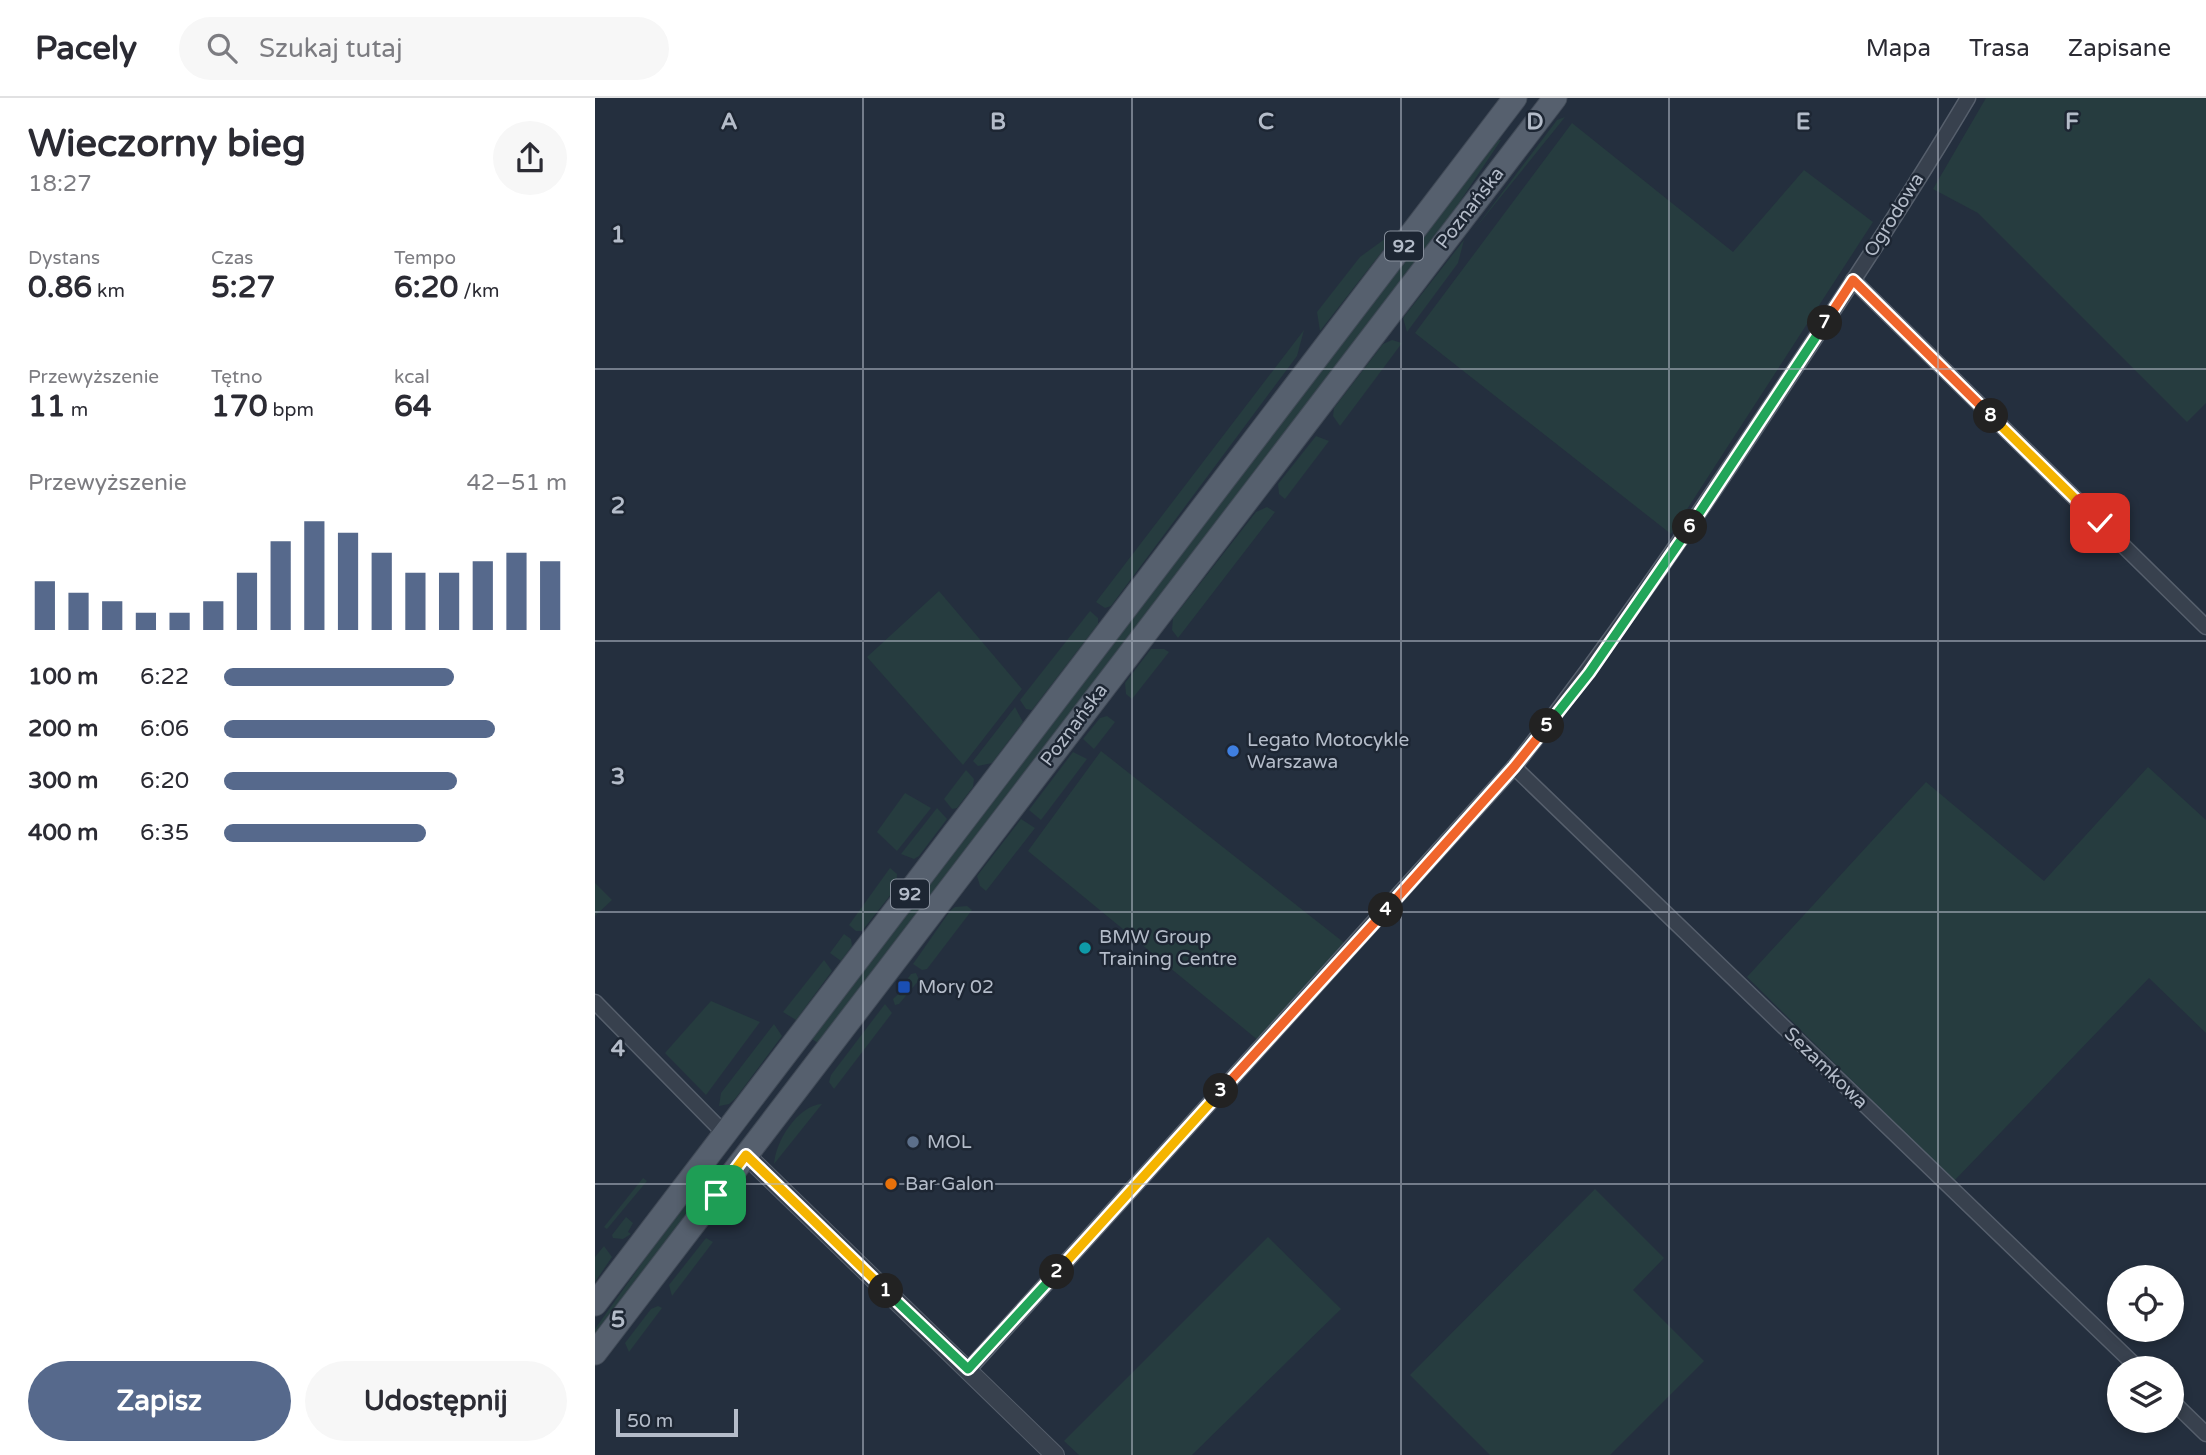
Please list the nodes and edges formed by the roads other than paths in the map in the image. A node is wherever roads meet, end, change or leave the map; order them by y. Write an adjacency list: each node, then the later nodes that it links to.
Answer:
1 (1515, 98): 8 (main road, Poznańska / 92)
2 (1555, 98): 9 (main road, Poznańska / 92)
3 (1968, 98): 4 (street, Ogrodowa)
4 (1853, 280): 5 (street); 6 (street, Ogrodowa)
5 (2206, 628)
6 (1514, 767): 12 (street, Sezamkowa); 13 (street, Ogrodowa)
7 (595, 1002): 8 (street)
8 (726, 1135): 10 (main road, Poznańska / 92)
9 (746, 1155): 11 (main road, Poznańska / 92); 13 (street)
10 (595, 1304)
11 (595, 1353)
12 (2126, 1356)
13 (968, 1369): 16 (street)
14 (2184, 1413): 15 (street)
15 (2206, 1434)
16 (1055, 1455)

